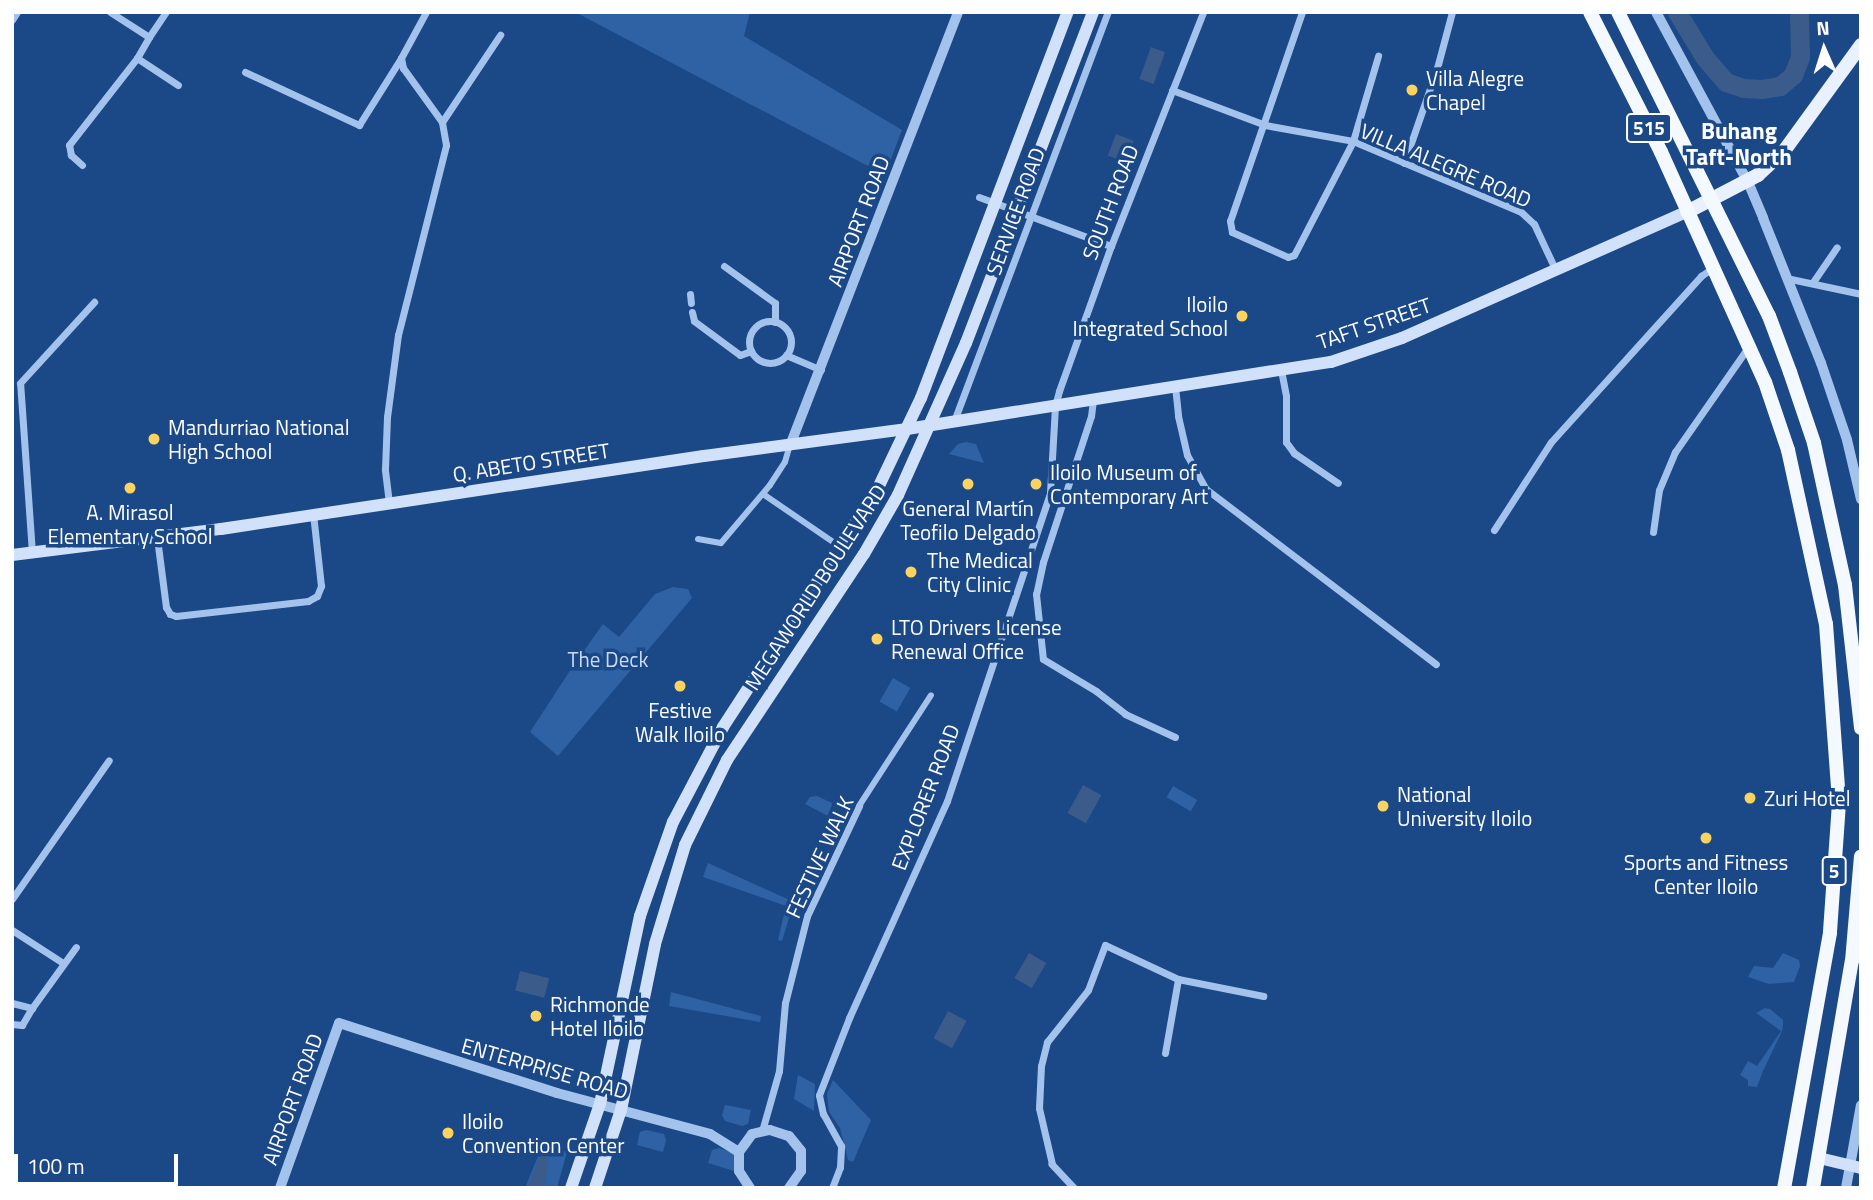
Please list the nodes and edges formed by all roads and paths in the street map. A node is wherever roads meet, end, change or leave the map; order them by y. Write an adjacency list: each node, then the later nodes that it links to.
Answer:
1 (17, 12): 15 (street)
2 (110, 12): 17 (street)
3 (166, 12): 17 (street)
4 (426, 12): 21 (street)
5 (958, 12): 58 (street, AIRPORT ROAD)
6 (1068, 12): 28 (main road, MEGAWORLD BOULEVARD)
7 (1093, 12): 29 (main road, MEGAWORLD BOULEVARD)
8 (1108, 12): 38 (street, SERVICE ROAD)
9 (1203, 12): 24 (street, SOUTH ROAD)
10 (1302, 12): 26 (street)
11 (1452, 12): 30 (street)
12 (1590, 12): 37 (highway, 515)
13 (1618, 12): 34 (highway, 515)
14 (1656, 12): 32 (street)
15 (12, 20)
16 (499, 35): 25 (street)
17 (149, 37): 20 (street)
18 (1861, 45): 32 (main road)
19 (1378, 55): 27 (street)
20 (137, 58): 23 (street); 31 (street)
21 (401, 58): 22 (street); 25 (street)
22 (244, 72)
23 (178, 85)
24 (1172, 90): 26 (street, VILLA ALEGRE ROAD); 39 (street, SOUTH ROAD)
25 (442, 122): 73 (street)
26 (1265, 125): 27 (street, VILLA ALEGRE ROAD); 27 (street)
27 (1353, 141): 30 (street, VILLA ALEGRE ROAD)
28 (1017, 145): 29 (main road); 35 (main road, MEGAWORLD BOULEVARD)
29 (1040, 151): 36 (main road, MEGAWORLD BOULEVARD)
30 (1404, 163): 45 (street, VILLA ALEGRE ROAD)
31 (82, 165)
32 (1748, 182): 34 (main road); 46 (street)
33 (979, 197): 35 (street)
34 (1711, 200): 37 (main road); 82 (highway)
35 (995, 203): 36 (street); 41 (main road, MEGAWORLD BOULEVARD)
36 (1017, 211): 38 (street); 42 (main road, MEGAWORLD BOULEVARD)
37 (1687, 212): 44 (highway, 5); 45 (main road, TAFT STREET)
38 (1032, 217): 39 (street); 64 (street, SERVICE ROAD)
39 (1111, 246): 63 (street, SOUTH ROAD)
40 (1837, 247): 47 (street)
41 (977, 252): 42 (main road); 59 (main road, MEGAWORLD BOULEVARD)
42 (998, 260): 60 (main road, MEGAWORLD BOULEVARD)
43 (724, 266): 53 (street)
44 (1714, 267): 54 (highway, 5); 75 (street)
45 (1556, 271): 57 (main road, TAFT STREET)
46 (1786, 278): 47 (street); 72 (street)
47 (1813, 282): 49 (street)
48 (690, 294): 51 (street)
49 (1861, 294)
50 (94, 302): 80 (street)
51 (691, 303)
52 (692, 312): 55 (street)
53 (775, 322): 55 (street); 56 (street)
54 (1749, 345): 76 (street); 83 (highway, 5)
55 (751, 351): 56 (street)
56 (786, 355): 58 (street)
57 (1281, 369): 61 (main road, TAFT STREET); 68 (street)
58 (821, 370): 67 (street, AIRPORT ROAD)
59 (932, 370): 60 (main road); 66 (main road, MEGAWORLD BOULEVARD)
60 (952, 377): 65 (main road, MEGAWORLD BOULEVARD)
61 (1175, 386): 62 (main road, TAFT STREET); 84 (street)
62 (1093, 399): 63 (main road, TAFT STREET); 87 (street)
63 (1055, 406): 64 (main road, Q. ABETO STREET); 118 (street, EXPLORER ROAD)
64 (954, 421): 65 (main road, Q. ABETO STREET)
65 (931, 424): 66 (main road, Q. ABETO STREET); 71 (main road, MEGAWORLD BOULEVARD)
66 (907, 429): 67 (main road, Q. ABETO STREET); 69 (main road, MEGAWORLD BOULEVARD)
67 (791, 443): 70 (street); 73 (main road, Q. ABETO STREET)
68 (1338, 483)
69 (880, 485): 71 (main road); 79 (main road, MEGAWORLD BOULEVARD)
70 (763, 494): 78 (street); 79 (street)
71 (898, 495): 103 (main road, MEGAWORLD BOULEVARD)
72 (1861, 499)
73 (389, 503): 74 (main road, Q. ABETO STREET)
74 (313, 514): 77 (main road, Q. ABETO STREET); 77 (street)
75 (1494, 530)
76 (1653, 532)
77 (157, 538): 80 (main road, Q. ABETO STREET)
78 (698, 539)
79 (842, 548): 101 (main road, MEGAWORLD BOULEVARD)
80 (32, 553): 81 (main road, Q. ABETO STREET)
81 (12, 555)
82 (1845, 585): 83 (highway); 86 (highway)
83 (1819, 589): 120 (highway, 5)
84 (1436, 664)
85 (931, 695): 89 (street, FESTIVE WALK)
86 (1861, 728)
87 (1175, 737)
88 (109, 760): 91 (street)
89 (859, 806): 107 (street, FESTIVE WALK)
90 (1861, 856): 111 (highway, 5)
91 (12, 900)
92 (12, 930): 94 (street)
93 (76, 947): 94 (street)
94 (63, 963): 98 (street)
95 (1178, 979): 96 (street); 102 (street); 119 (street)
96 (1263, 996)
97 (12, 1003): 98 (street)
98 (32, 1008): 100 (street)
99 (339, 1023): 104 (street, ENTERPRISE ROAD); 114 (street, AIRPORT ROAD)
100 (12, 1024)
101 (611, 1050): 103 (main road); 104 (main road, MEGAWORLD BOULEVARD)
102 (1165, 1053)
103 (632, 1054): 106 (main road, MEGAWORLD BOULEVARD)
104 (600, 1104): 106 (street, ENTERPRISE ROAD); 108 (main road, MEGAWORLD BOULEVARD)
105 (1861, 1105): 112 (street)
106 (621, 1110): 109 (main road, MEGAWORLD BOULEVARD); 110 (street, ENTERPRISE ROAD)
107 (762, 1130): 110 (street); 117 (street)
108 (588, 1144): 109 (main road); 115 (main road, MEGAWORLD BOULEVARD)
109 (608, 1151): 116 (main road, MEGAWORLD BOULEVARD)
110 (739, 1153): 113 (street)
111 (1819, 1158): 112 (main road); 121 (highway, 5)
112 (1856, 1167): 122 (street)
113 (748, 1185)
114 (280, 1188)
115 (570, 1188)
116 (594, 1188)
117 (789, 1188)
118 (832, 1188)
119 (1074, 1188)
120 (1784, 1188)
121 (1813, 1188)
122 (1846, 1188)

